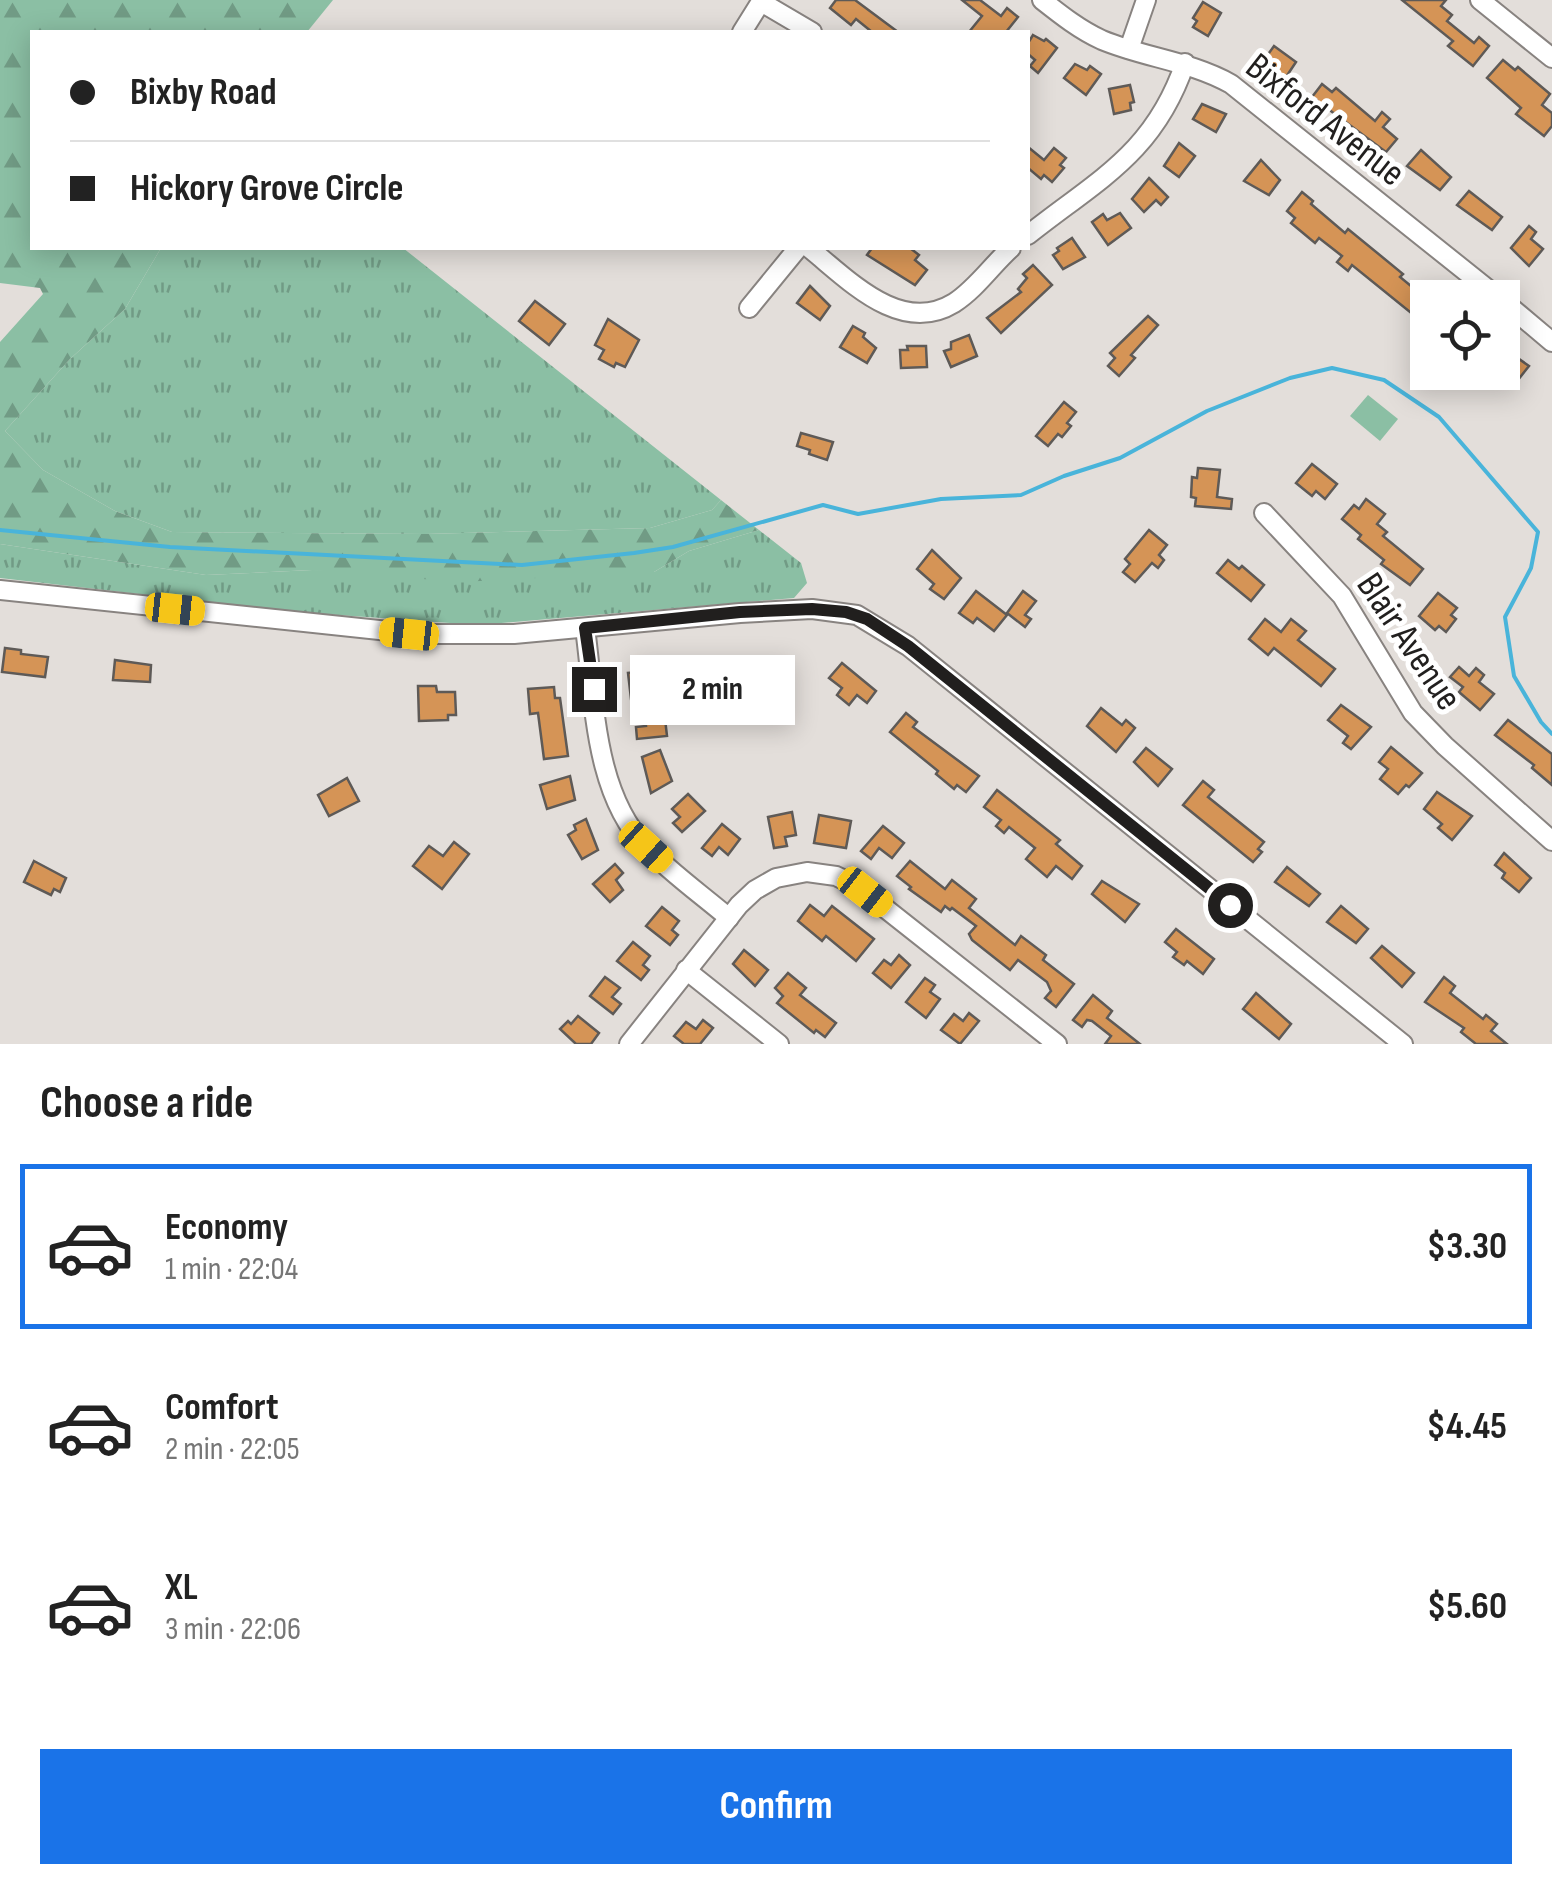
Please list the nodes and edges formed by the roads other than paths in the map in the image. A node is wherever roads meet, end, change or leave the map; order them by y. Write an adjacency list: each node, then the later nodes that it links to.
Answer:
1 (1042, 0): 7 (street, Bixford Avenue)
2 (1146, 0): 7 (street)
3 (1480, 0): 8 (street)
4 (761, 1): 5 (street); 6 (street)
5 (743, 30)
6 (809, 30)
7 (1129, 49): 9 (street, Bixford Avenue)
8 (1552, 58)
9 (1185, 63): 10 (street); 14 (street, Bixford Avenue)
10 (1031, 226)
11 (796, 250): 15 (street)
12 (813, 250): 13 (street)
13 (1009, 250)
14 (1477, 280)
15 (749, 308)
16 (1520, 315): 17 (street, Bixford Avenue)
17 (1552, 342)
18 (1264, 513): 21 (street, Blair Avenue)
19 (0, 590): 20 (street)
20 (585, 628): 22 (street); 27 (street)
21 (1552, 841)
22 (729, 918): 23 (street); 26 (street)
23 (686, 970): 24 (street); 25 (street)
24 (630, 1044)
25 (779, 1044)
26 (1056, 1044)
27 (1402, 1044)

